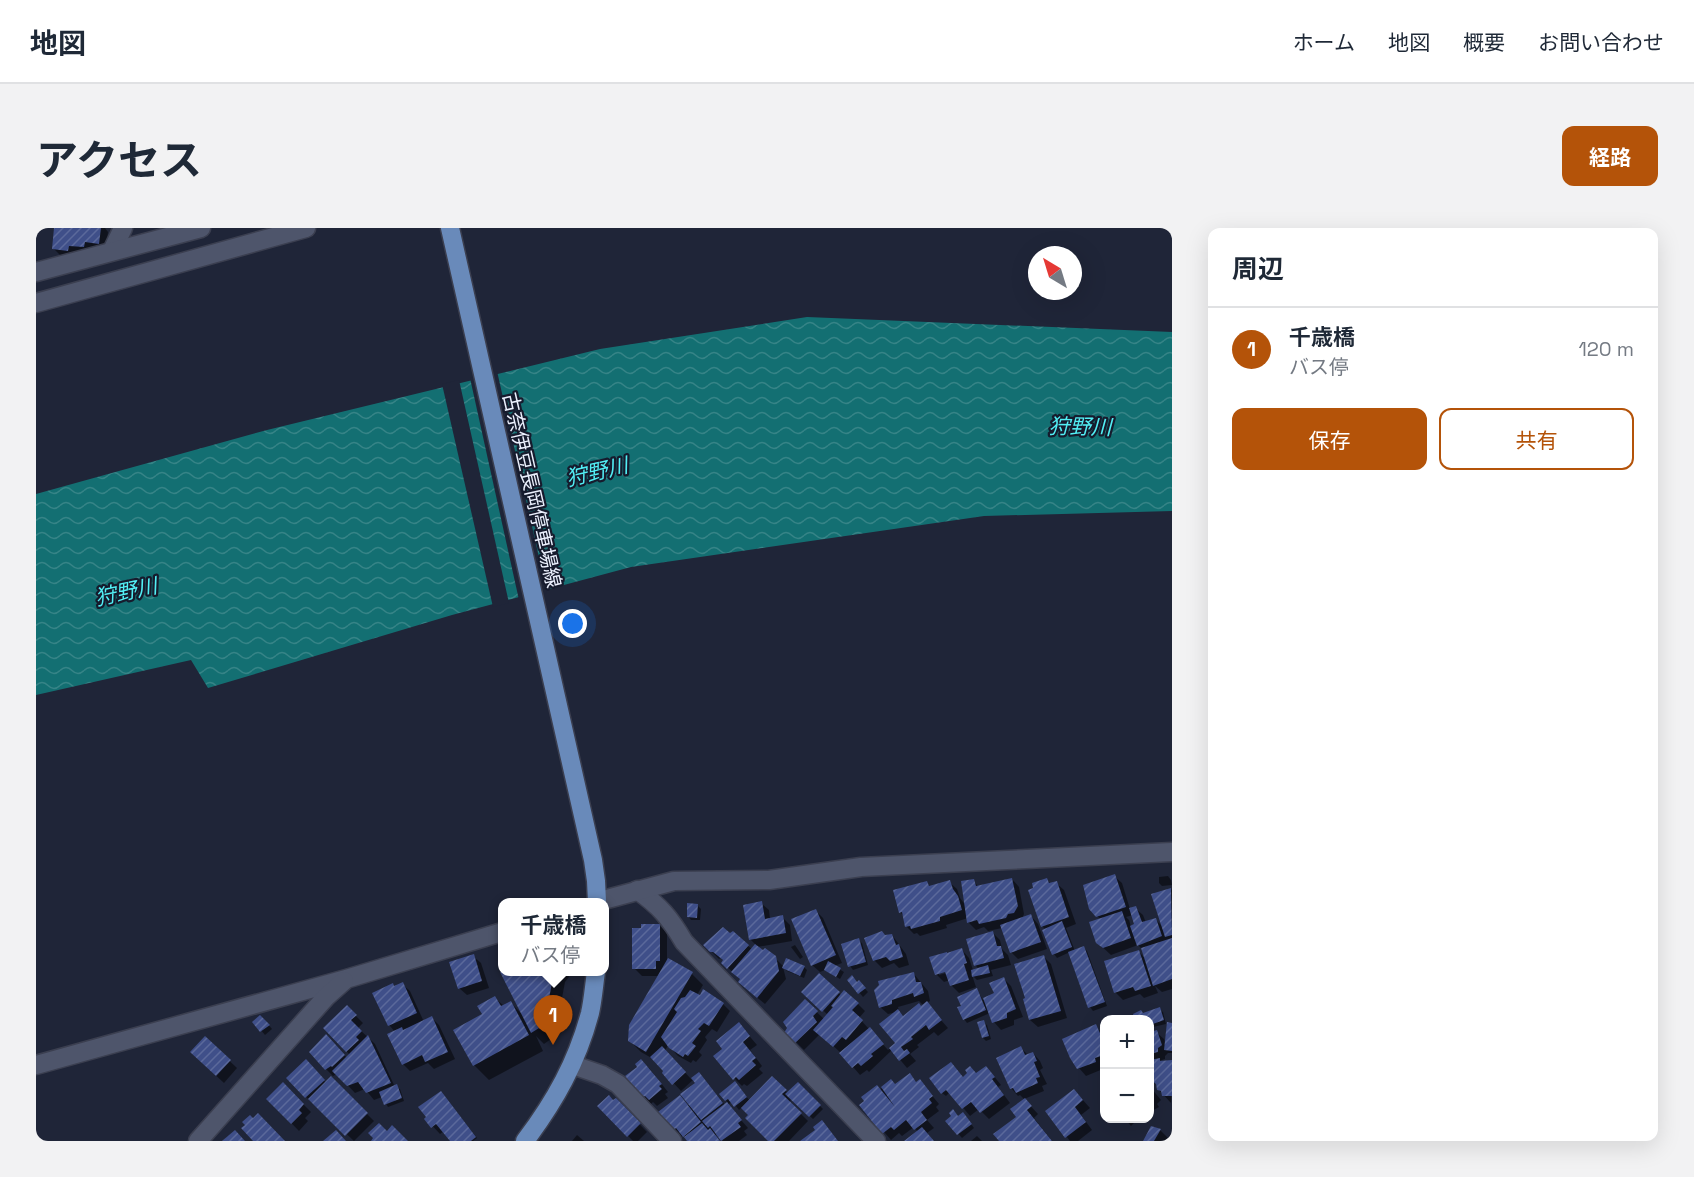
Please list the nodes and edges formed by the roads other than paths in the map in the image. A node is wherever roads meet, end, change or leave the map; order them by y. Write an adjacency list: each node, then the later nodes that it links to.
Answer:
1 (123, 228): 5 (street)
2 (201, 228): 5 (street)
3 (306, 228): 7 (street)
4 (450, 228): 10 (main road, 古奈伊豆長岡停車場線)
5 (112, 251): 6 (street)
6 (36, 272)
7 (36, 303)
8 (1172, 852): 9 (street)
9 (637, 890): 11 (street); 20 (street)
10 (596, 898)
11 (609, 898)
12 (498, 933): 14 (street)
13 (595, 976): 16 (main road)
14 (346, 979): 15 (street); 17 (street)
15 (36, 1065)
16 (573, 1065): 18 (main road); 19 (street)
17 (198, 1141)
18 (525, 1141)
19 (672, 1141)
20 (876, 1141)

